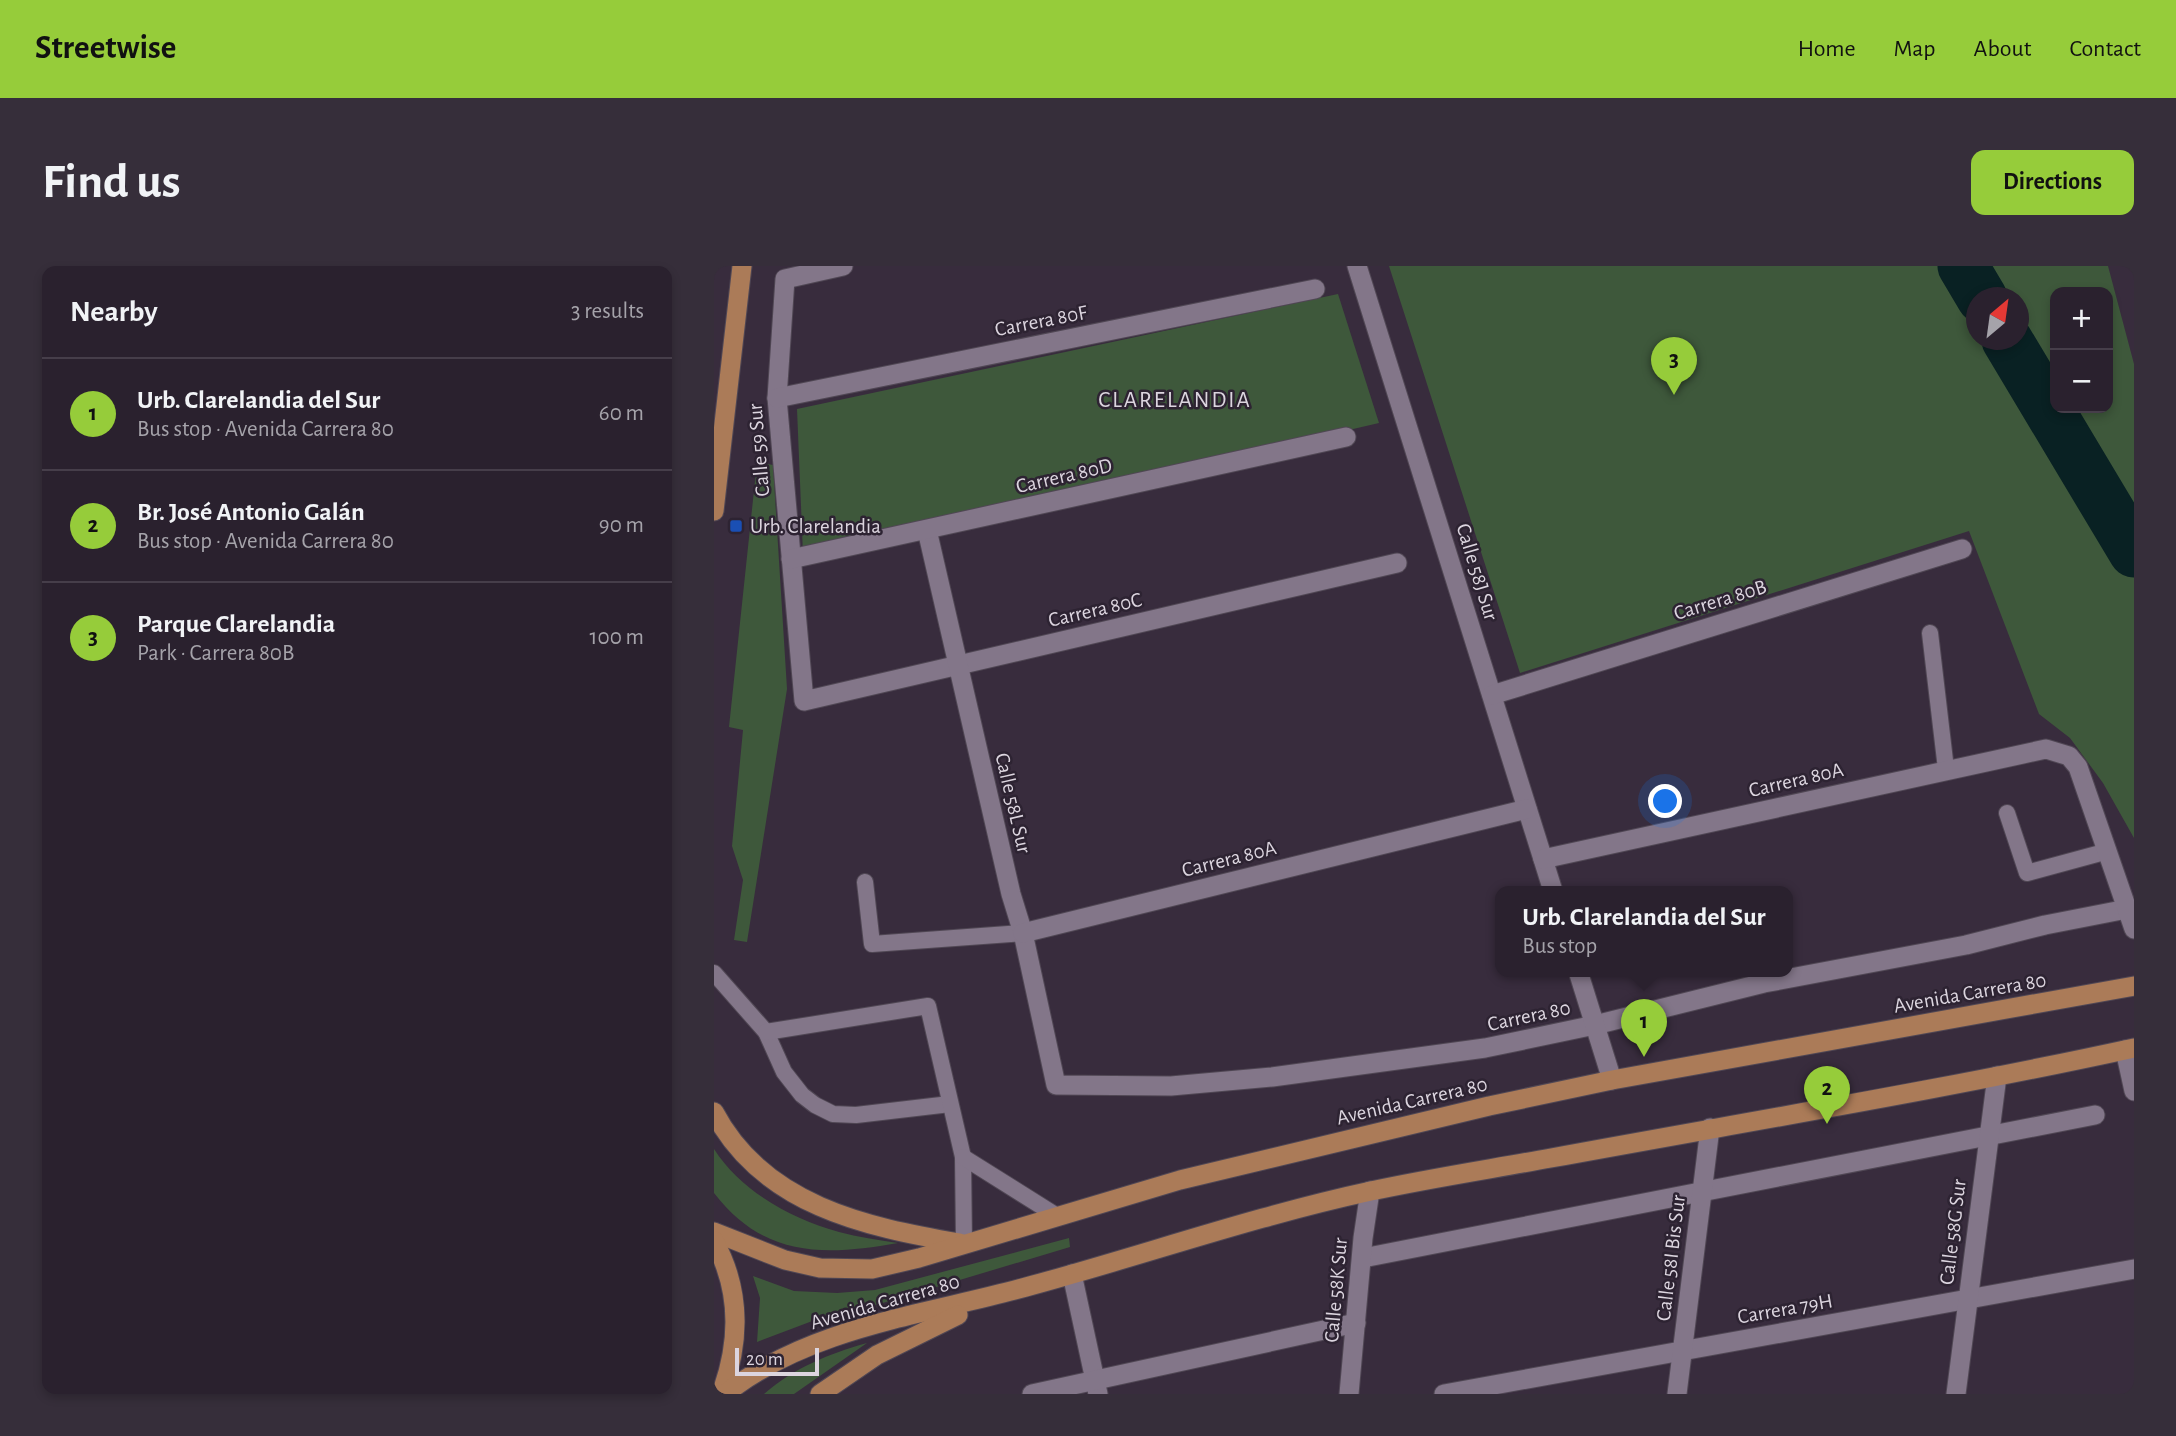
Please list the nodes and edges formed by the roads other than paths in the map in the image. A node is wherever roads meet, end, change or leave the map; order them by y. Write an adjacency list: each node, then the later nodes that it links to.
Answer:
1 (742, 266): 7 (main road)
2 (843, 266): 5 (street, Calle 59 Sur)
3 (1357, 266): 14 (street, Calle 58J Sur)
4 (1315, 289): 5 (street, Carrera 80F)
5 (777, 398): 10 (street, Calle 59 Sur)
6 (1346, 437): 8 (street, Carrera 80D)
7 (714, 511)
8 (927, 530): 10 (street, Carrera 80D); 13 (street, Calle 58L Sur)
9 (1962, 549): 14 (street, Carrera 80B)
10 (791, 559): 15 (street, Calle 59 Sur)
11 (1397, 563): 13 (street, Carrera 80C)
12 (1930, 634): 16 (lane)
13 (958, 665): 15 (street, Carrera 80C); 25 (street, Calle 58L Sur)
14 (1492, 695): 17 (street, Calle 58J Sur)
15 (804, 701)
16 (1946, 769): 19 (street, Carrera 80A); 20 (street, Carrera 80A)
17 (1527, 809): 20 (street, Calle 58J Sur); 25 (street, Carrera 80A)
18 (2007, 813): 19 (lane)
19 (2108, 851): 23 (street)
20 (1543, 859): 22 (street, Calle 58J Sur)
21 (865, 883): 25 (lane)
22 (1551, 886)
23 (2127, 909): 24 (street); 29 (street, Carrera 80)
24 (2134, 929)
25 (1023, 933): 34 (street, Calle 58L Sur)
26 (714, 973): 30 (lane)
27 (1580, 977): 29 (street)
28 (2134, 986): 33 (main road, Avenida Carrera 80)
29 (1595, 1025): 33 (street); 34 (street, Carrera 80)
30 (766, 1032): 36 (lane); 36 (lane)
31 (2130, 1049): 32 (main road, Avenida Carrera 80); 35 (street)
32 (1997, 1076): 39 (main road, Avenida Carrera 80); 40 (street, Calle 58G Sur)
33 (1612, 1080): 44 (main road, Avenida Carrera 80)
34 (1056, 1085)
35 (2134, 1091)
36 (950, 1104): 41 (lane)
37 (714, 1112): 47 (main road)
38 (2095, 1115): 40 (street)
39 (1710, 1128): 42 (main road, Avenida Carrera 80); 43 (street, Calle 58I Bis Sur)
40 (1989, 1136): 43 (street); 52 (street, Calle 58G Sur)
41 (962, 1157): 44 (lane); 47 (lane)
42 (1370, 1191): 48 (street, Calle 58K Sur); 50 (main road, Avenida Carrera 80)
43 (1702, 1192): 48 (street); 54 (street, Calle 58I Bis Sur)
44 (1057, 1216): 47 (main road, Avenida Carrera 80)
45 (714, 1232): 47 (main road, Avenida Carrera 80)
46 (714, 1241): 56 (main road)
47 (964, 1244)
48 (1363, 1258): 53 (street, Calle 58K Sur)
49 (2134, 1269): 52 (street, Carrera 79H)
50 (1072, 1274): 51 (main road, Avenida Carrera 80); 55 (street)
51 (1026, 1287): 56 (main road, Avenida Carrera 80); 57 (main road)
52 (1968, 1299): 54 (street, Carrera 79H); 62 (street, Calle 58G Sur)
53 (1356, 1323): 55 (street); 59 (street, Calle 58K Sur)
54 (1682, 1351): 60 (street, Carrera 79H); 61 (street, Calle 58I Bis Sur)
55 (1096, 1387): 58 (street)
56 (723, 1394)
57 (820, 1394)
58 (1032, 1394)
59 (1349, 1394)
60 (1444, 1394)
61 (1677, 1394)
62 (1956, 1394)

